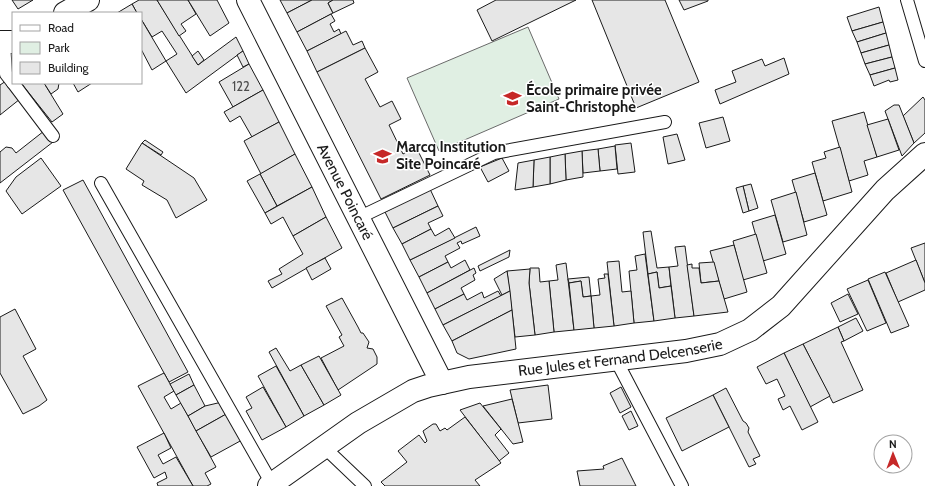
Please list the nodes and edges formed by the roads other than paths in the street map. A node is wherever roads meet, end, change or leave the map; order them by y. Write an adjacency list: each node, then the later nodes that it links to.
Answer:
1 (88, 0): 4 (street)
2 (248, 0): 13 (street, Avenue Poincaré)
3 (907, 0): 6 (lane)
4 (68, 12)
5 (6, 42): 7 (lane)
6 (925, 61)
7 (12, 82)
8 (14, 84): 10 (lane)
9 (665, 122): 13 (lane)
10 (53, 136)
11 (925, 154): 14 (street, Rue Jules et Fernand Delcenserie)
12 (101, 183): 17 (lane)
13 (358, 218): 15 (street, Avenue Poincaré)
14 (616, 360): 15 (street, Rue Jules et Fernand Delcenserie); 19 (lane)
15 (442, 383): 16 (street, Rue Jules et Fernand Delcenserie)
16 (324, 447): 17 (street, Rue Jules et Fernand Delcenserie); 18 (lane)
17 (271, 485)
18 (365, 486)
19 (682, 486)

